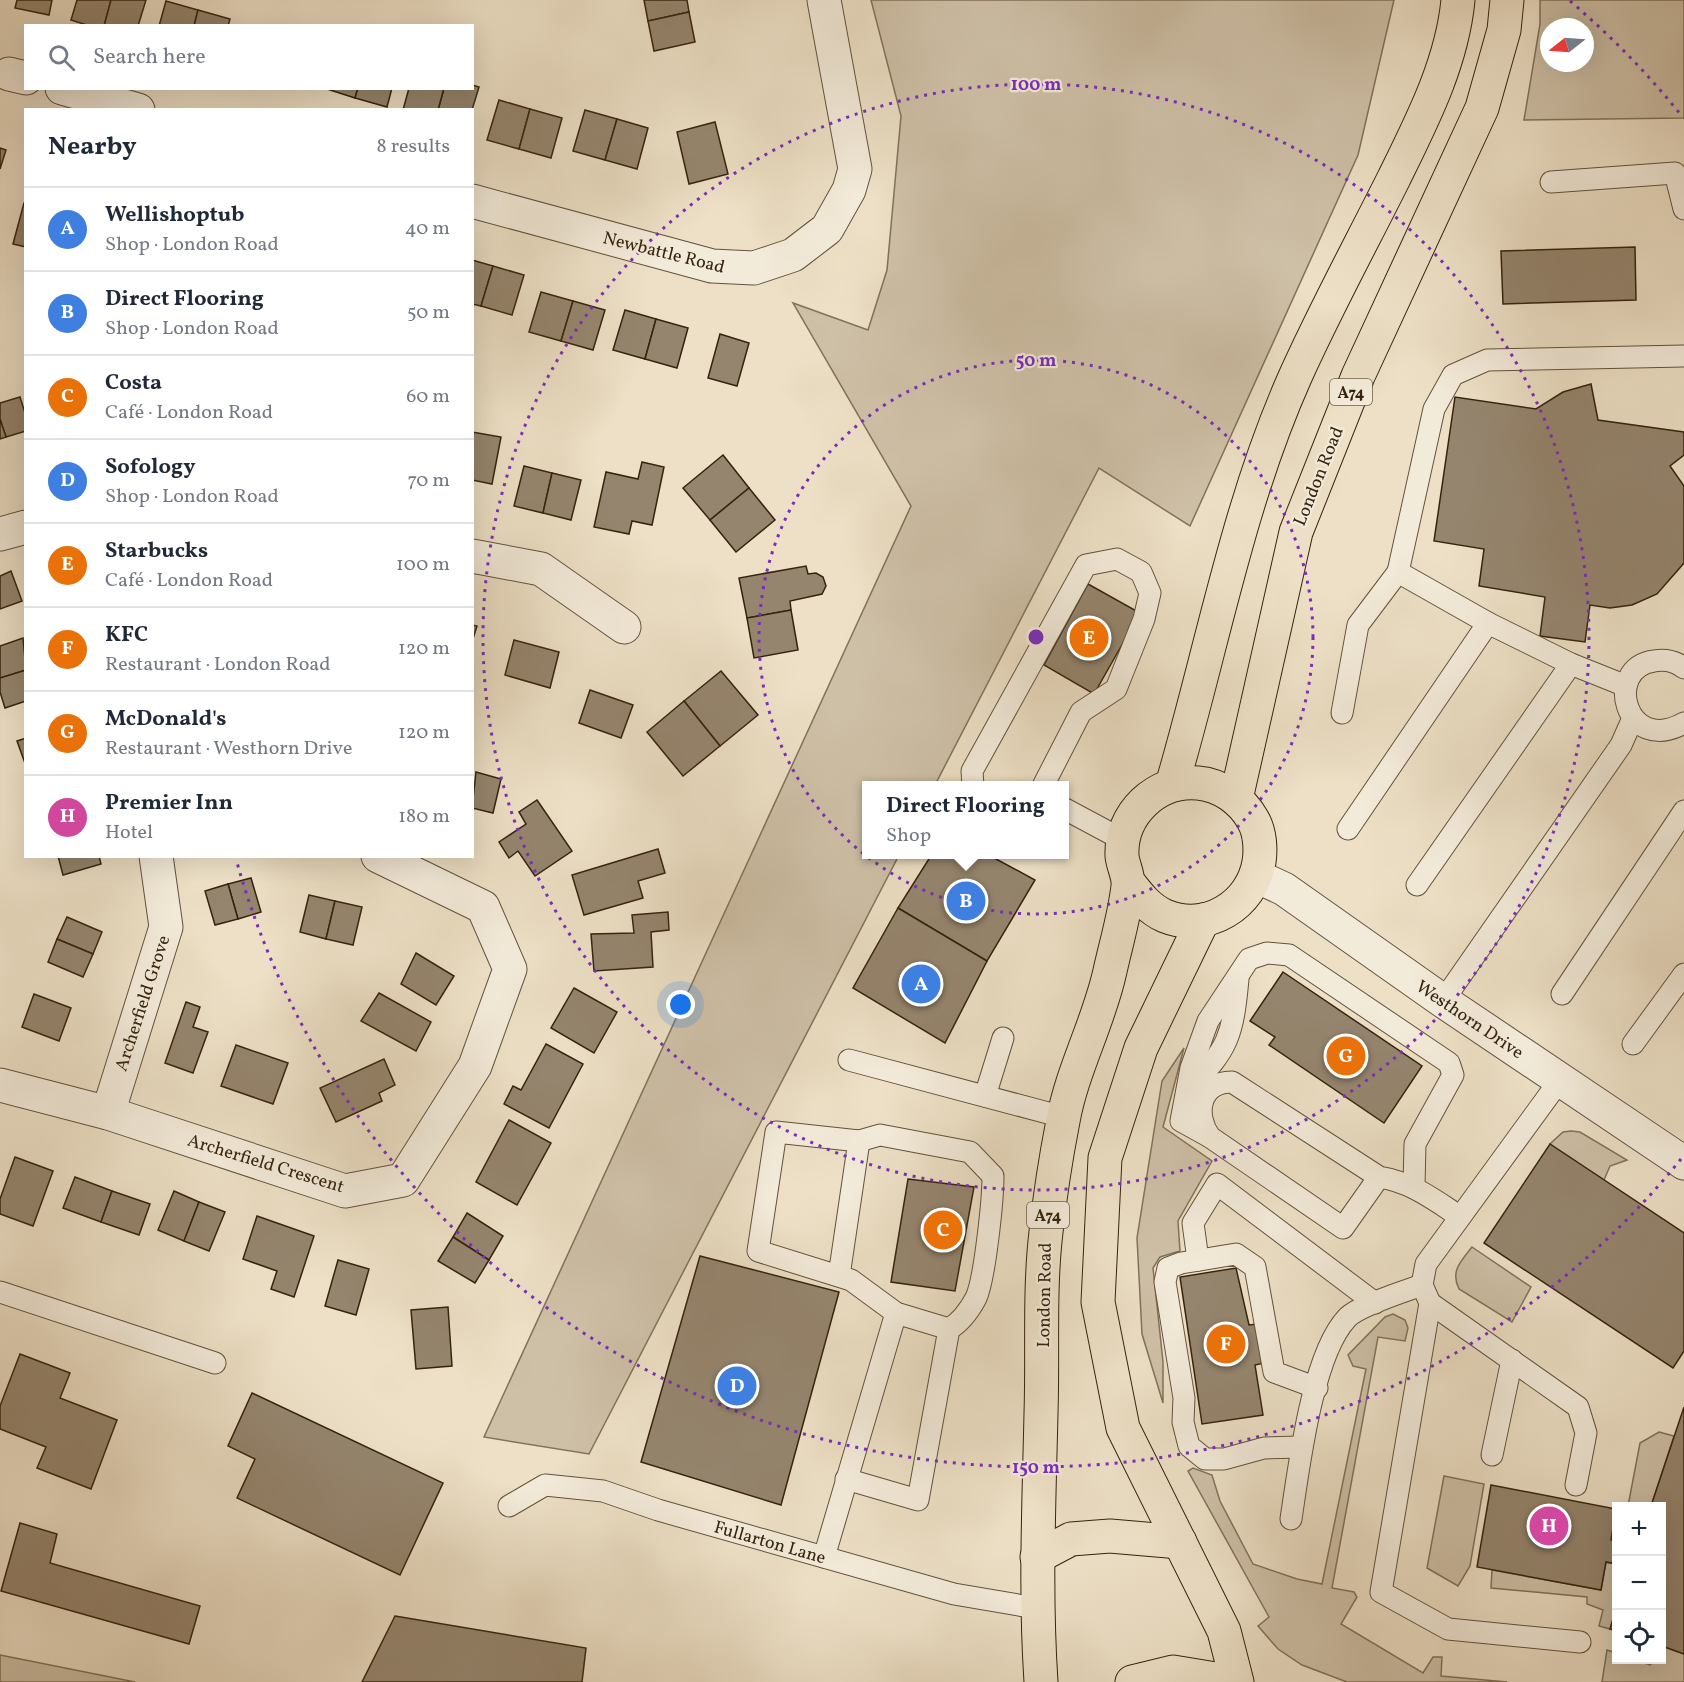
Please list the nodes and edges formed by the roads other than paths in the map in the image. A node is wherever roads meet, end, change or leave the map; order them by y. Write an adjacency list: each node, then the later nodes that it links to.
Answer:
1 (824, 0): 7 (street, Newbattle Road)
2 (1458, 0): 24 (main road)
3 (1507, 0): 25 (main road, London Road / A74)
4 (72, 97): 5 (street)
5 (128, 108)
6 (1551, 182): 8 (lane)
7 (474, 202)
8 (1684, 209)
9 (1684, 356): 13 (lane)
10 (24, 528): 11 (street)
11 (0, 534)
12 (474, 556): 15 (street)
13 (1398, 572): 14 (lane); 19 (lane)
14 (1488, 623): 16 (lane); 28 (lane)
15 (624, 627)
16 (1570, 664): 18 (lane); 34 (lane)
17 (1683, 666): 18 (lane)
18 (1626, 686): 20 (lane)
19 (1342, 713)
20 (1633, 718): 21 (lane); 38 (lane)
21 (1684, 723)
22 (973, 781): 23 (lane)
23 (1046, 781)
24 (1172, 785): 25 (main road, London Road / A74); 29 (main road, London Road / A74)
25 (1236, 799): 32 (main road, London Road / A74)
26 (1069, 811): 29 (lane)
27 (1684, 811): 37 (lane)
28 (1348, 829)
29 (1123, 840): 33 (main road, London Road / A74)
30 (156, 858): 45 (street, Archerfield Grove)
31 (382, 858): 45 (street, Archerfield Crescent)
32 (1256, 876): 35 (main road, London Road / A74); 38 (street, Westhorn Drive)
33 (1129, 883): 35 (main road, London Road / A74); 46 (main road, London Road / A74)
34 (1418, 885)
35 (1203, 920): 69 (main road)
36 (1684, 974): 40 (lane)
37 (1562, 994)
38 (1443, 1001): 42 (street, Westhorn Drive)
39 (1003, 1038): 44 (lane)
40 (1633, 1044)
41 (849, 1060): 44 (lane)
42 (1560, 1080): 49 (street, Westhorn Drive); 52 (lane)
43 (0, 1085): 45 (street, Archerfield Crescent)
44 (985, 1096): 46 (lane)
45 (108, 1113)
46 (1063, 1117): 71 (main road, London Road / A74)
47 (1210, 1137): 50 (lane); 50 (lane); 51 (lane)
48 (859, 1141): 54 (lane); 54 (lane); 59 (lane)
49 (1684, 1163)
50 (1379, 1177): 51 (lane)
51 (1414, 1186): 52 (lane)
52 (1460, 1216): 56 (lane)
53 (1198, 1260): 57 (lane); 62 (lane); 63 (lane)
54 (839, 1276): 58 (lane)
55 (0, 1292): 61 (lane)
56 (1426, 1294): 57 (lane); 60 (lane); 73 (lane)
57 (1375, 1303): 62 (lane)
58 (896, 1313): 59 (lane); 65 (lane)
59 (954, 1326): 65 (lane)
60 (1512, 1360): 64 (lane); 66 (lane)
61 (215, 1362)
62 (1317, 1388): 63 (lane)
63 (1301, 1447): 68 (lane)
64 (1492, 1455)
65 (846, 1479): 70 (lane)
66 (1576, 1485)
67 (509, 1506): 70 (lane, Fullarton Lane)
68 (1291, 1519)
69 (1180, 1542): 71 (main road); 76 (main road)
70 (824, 1557): 72 (lane, Fullarton Lane)
71 (1037, 1557): 72 (main road, London Road / A74)
72 (1036, 1608): 74 (main road, London Road / A74)
73 (1580, 1642)
74 (1041, 1682)
75 (1132, 1682): 76 (main road)
76 (1235, 1682)

